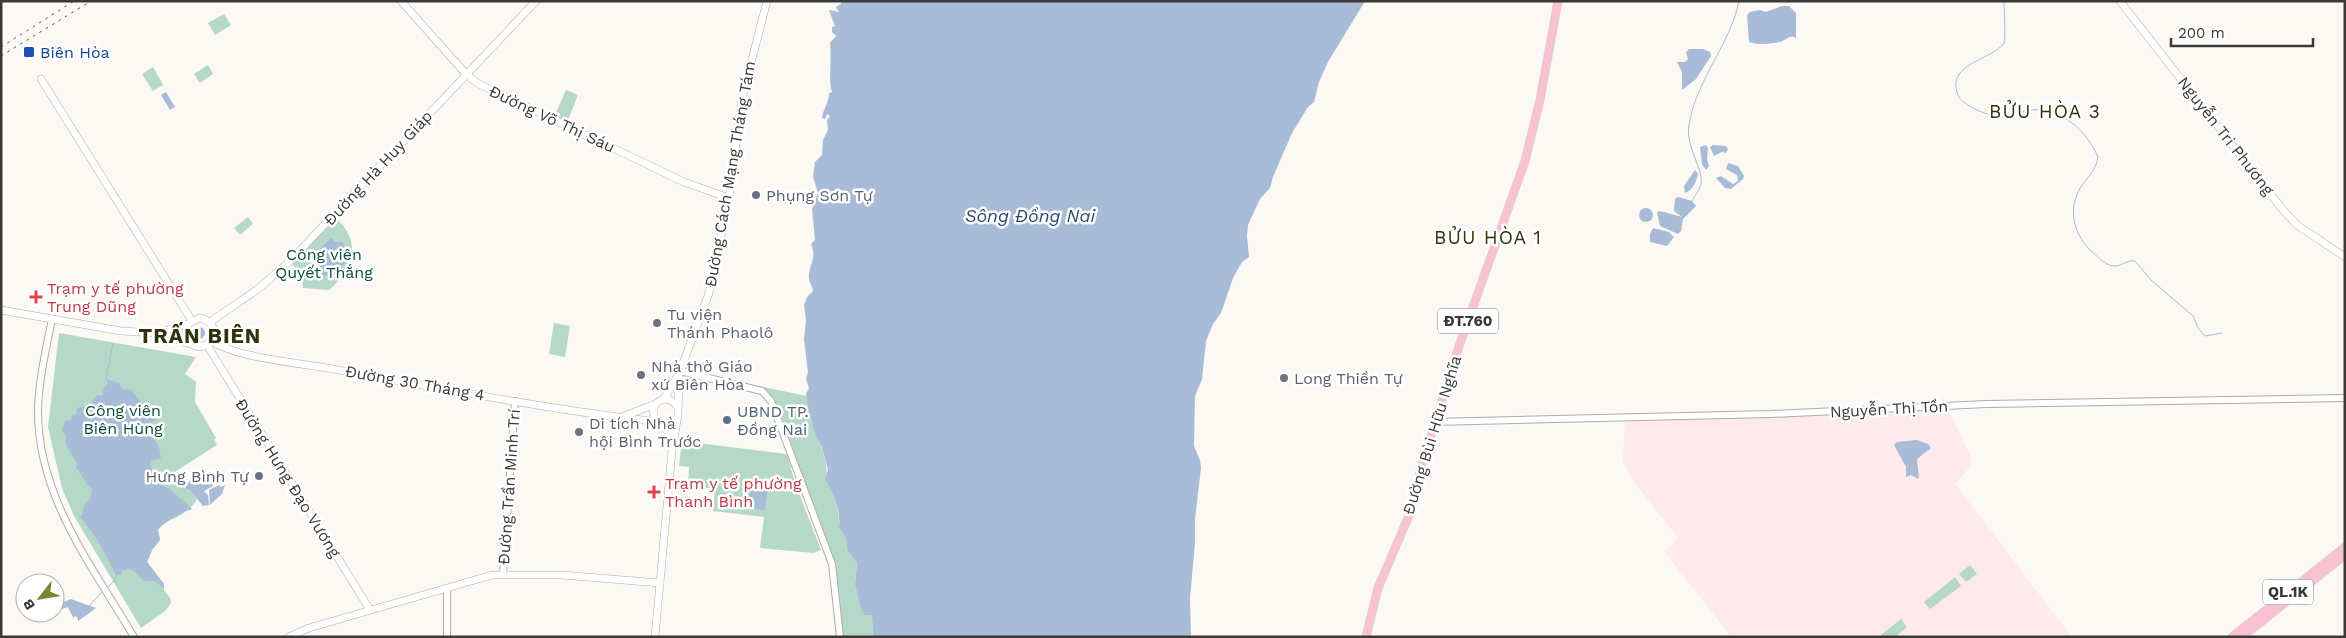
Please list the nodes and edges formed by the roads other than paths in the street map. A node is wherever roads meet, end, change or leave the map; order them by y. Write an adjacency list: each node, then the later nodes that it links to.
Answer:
1 (401, 1): 6 (main road, Đường Võ Thị Sáu)
2 (536, 1): 6 (main road, Đường Hà Huy Giáp)
3 (767, 1): 8 (main road, Đường Cách Mạng Tháng Tám)
4 (1558, 1): 25 (main road, Đường Bùi Hữu Nghĩa / ĐT.760)
5 (2120, 1): 9 (main road, Nguyễn Tri Phương)
6 (466, 74): 8 (main road, Đường Võ Thị Sáu); 13 (main road, Đường Hà Huy Giáp)
7 (41, 79): 12 (main road)
8 (729, 198): 17 (main road, Đường Cách Mạng Tháng Tám)
9 (2345, 257)
10 (1, 310): 11 (main road)
11 (52, 319): 14 (main road); 34 (street)
12 (190, 322): 13 (main road); 14 (main road); 16 (main road)
13 (210, 322): 15 (main road)
14 (157, 334): 16 (main road)
15 (210, 343): 16 (main road); 20 (main road, Đường 30 Tháng 4); 33 (main road, Đường Hưng Đạo Vương)
16 (192, 344)
17 (679, 372): 19 (main road, Đường Cách Mạng Tháng Tám); 22 (main road, Đường Cách Mạng Tháng Tám); 38 (street)
18 (2345, 398): 25 (street, Nguyễn Thị Tồn)
19 (664, 399): 21 (main road); 22 (main road)
20 (514, 401): 23 (main road, Đường 30 Tháng 4); 30 (street, Đường Trần Minh Trí)
21 (655, 404): 23 (main road); 26 (main road)
22 (677, 406): 24 (main road)
23 (620, 418): 26 (main road, Đường 30 Tháng 4)
24 (677, 418): 26 (main road); 27 (main road)
25 (1434, 422): 39 (main road, Đường Bùi Hữu Nghĩa / ĐT.760)
26 (660, 423): 27 (main road)
27 (672, 452): 31 (main road)
28 (2345, 547): 40 (main road, QL.1K)
29 (2345, 555): 41 (main road, QL.1K)
30 (502, 574): 31 (main road); 32 (main road)
31 (660, 583): 37 (main road)
32 (447, 589): 33 (main road); 36 (street)
33 (370, 610): 35 (main road)
34 (134, 637)
35 (289, 637)
36 (447, 637)
37 (655, 637)
38 (840, 637)
39 (1366, 637)
40 (2232, 637)
41 (2242, 637)

